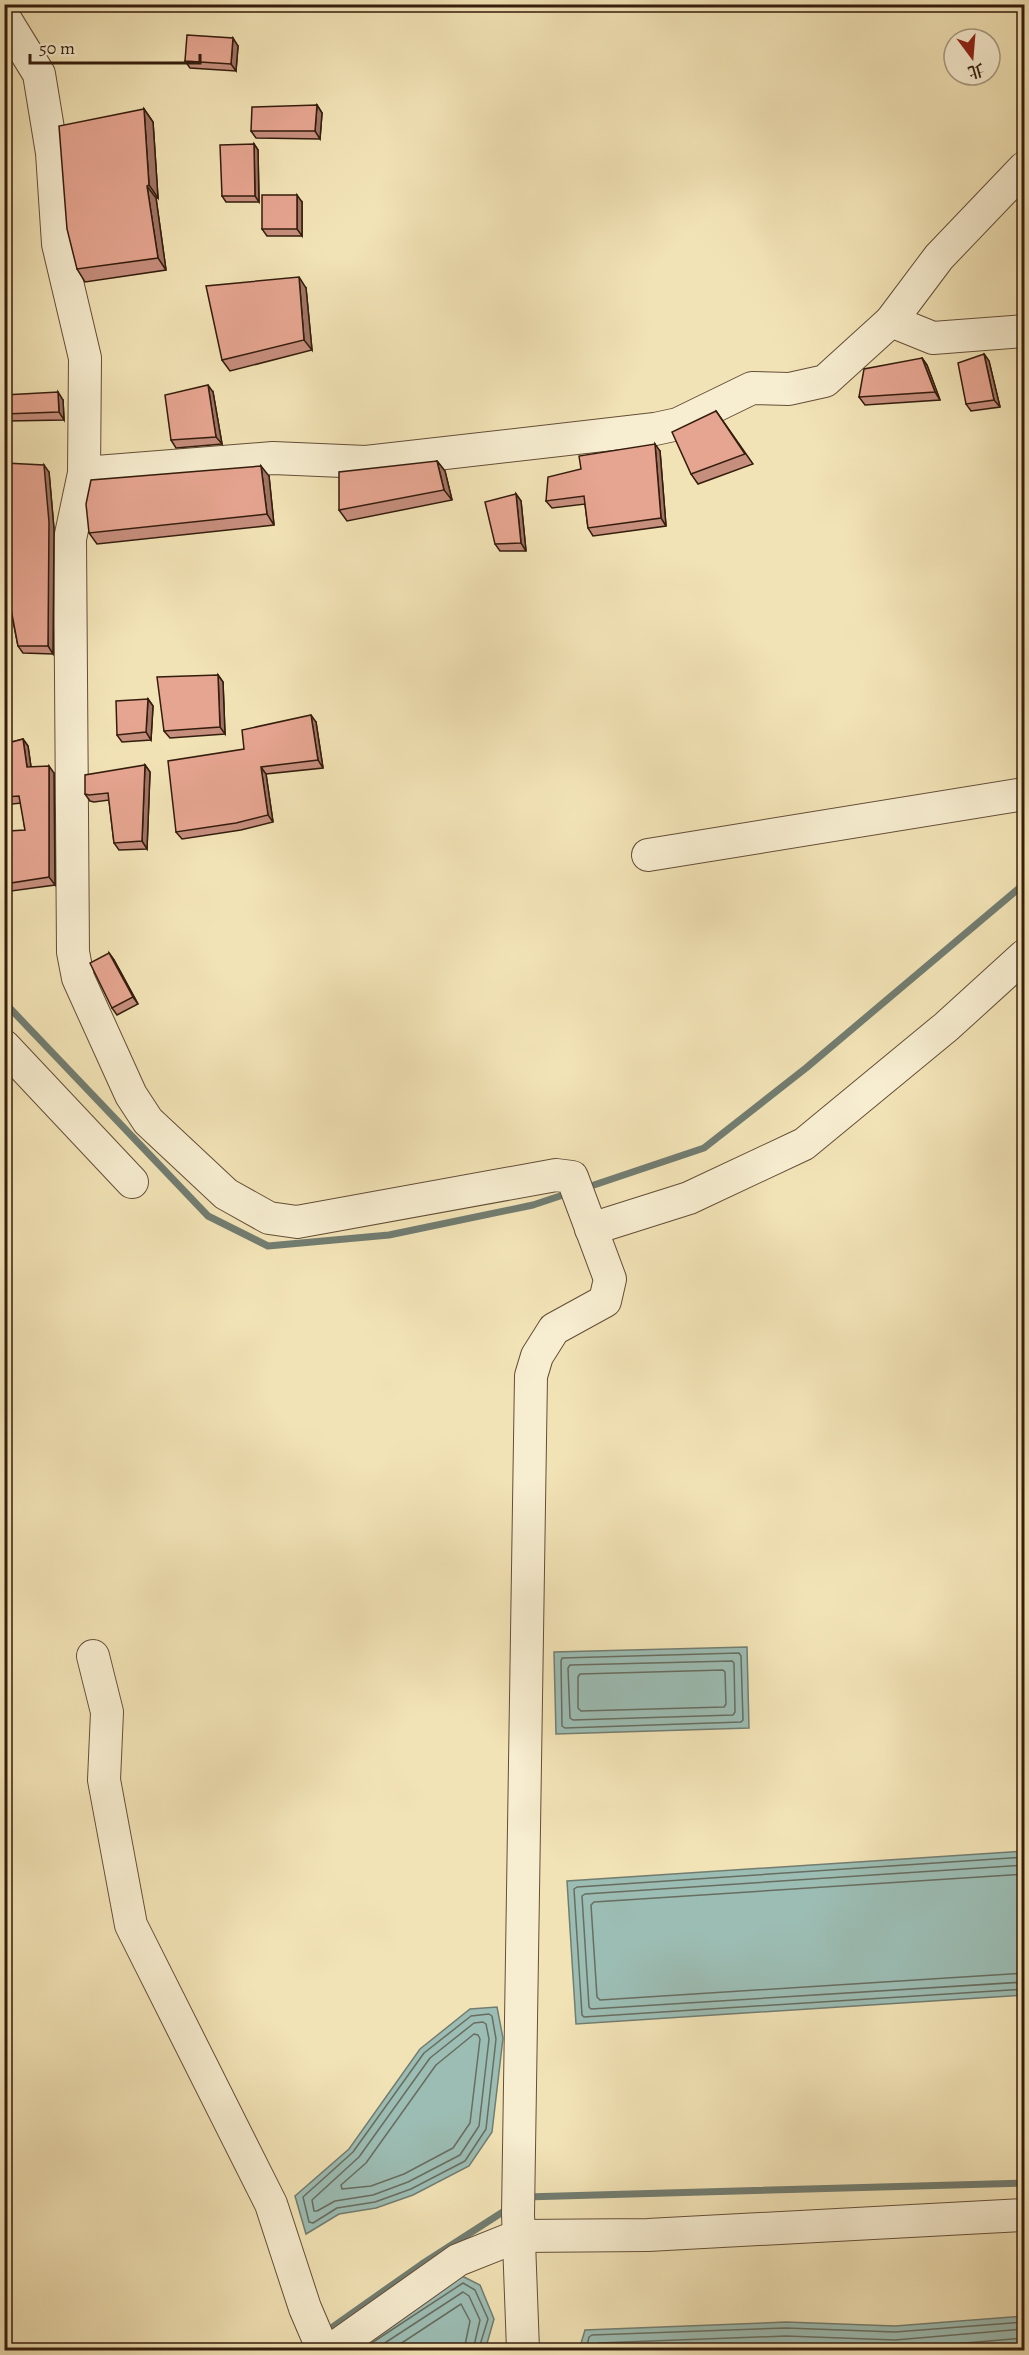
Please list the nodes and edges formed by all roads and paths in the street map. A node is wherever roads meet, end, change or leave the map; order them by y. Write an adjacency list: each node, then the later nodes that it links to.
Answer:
1 (4, 17): 5 (street)
2 (1024, 168): 3 (street)
3 (891, 321): 4 (street); 5 (street)
4 (1024, 331)
5 (84, 473): 11 (street)
6 (1024, 794): 7 (street)
7 (648, 855)
8 (1024, 956): 11 (street)
9 (4, 1046): 10 (street)
10 (132, 1182)
11 (588, 1221): 13 (street)
12 (93, 1656): 15 (street)
13 (518, 2213): 14 (street); 16 (street); 17 (street)
14 (1024, 2215)
15 (323, 2350)
16 (331, 2350)
17 (524, 2350)

